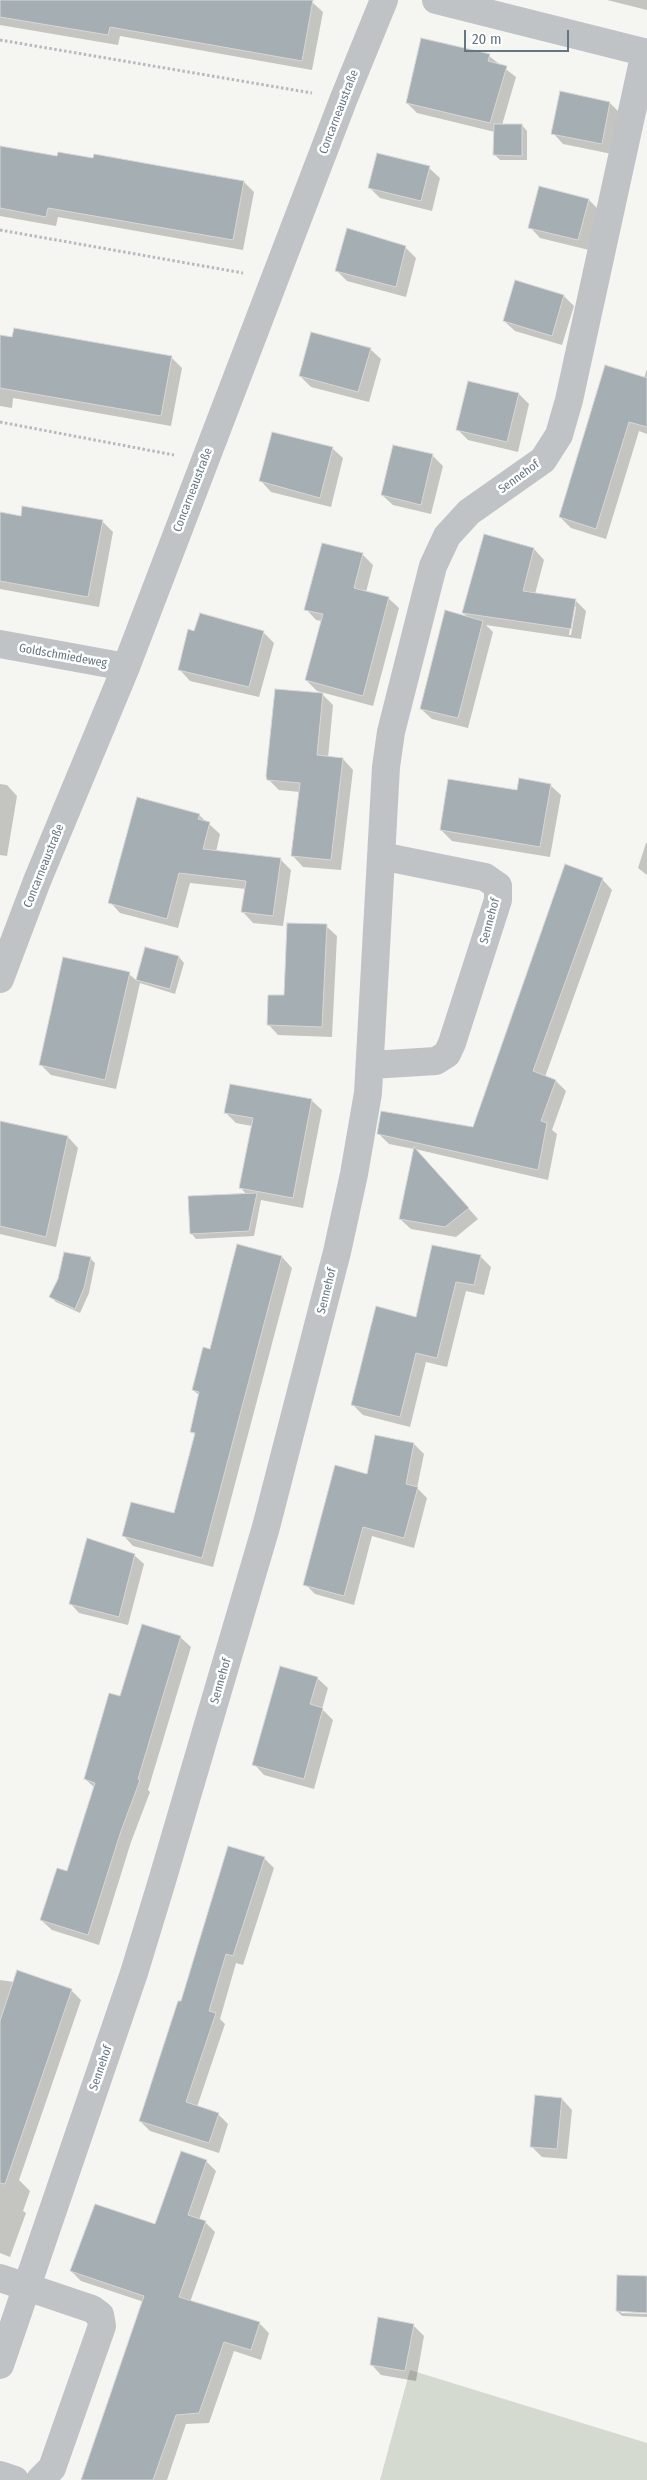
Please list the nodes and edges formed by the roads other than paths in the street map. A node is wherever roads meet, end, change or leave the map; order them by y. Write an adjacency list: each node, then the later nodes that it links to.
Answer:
1 (384, 0): 5 (street, Concarneaustraße)
2 (436, 0): 3 (street, Sennehof)
3 (646, 52): 6 (street, Sennehof)
4 (0, 644): 5 (street, Goldschmiedeweg)
5 (126, 667): 7 (street, Concarneaustraße)
6 (381, 856): 8 (street, Sennehof); 8 (street, Sennehof)
7 (0, 979)
8 (371, 1065): 10 (street, Sennehof)
9 (0, 2278): 10 (street)
10 (26, 2286): 11 (street, Sennehof); 14 (street)
11 (0, 2365)
12 (0, 2475): 13 (street)
13 (15, 2480)
14 (40, 2480)

